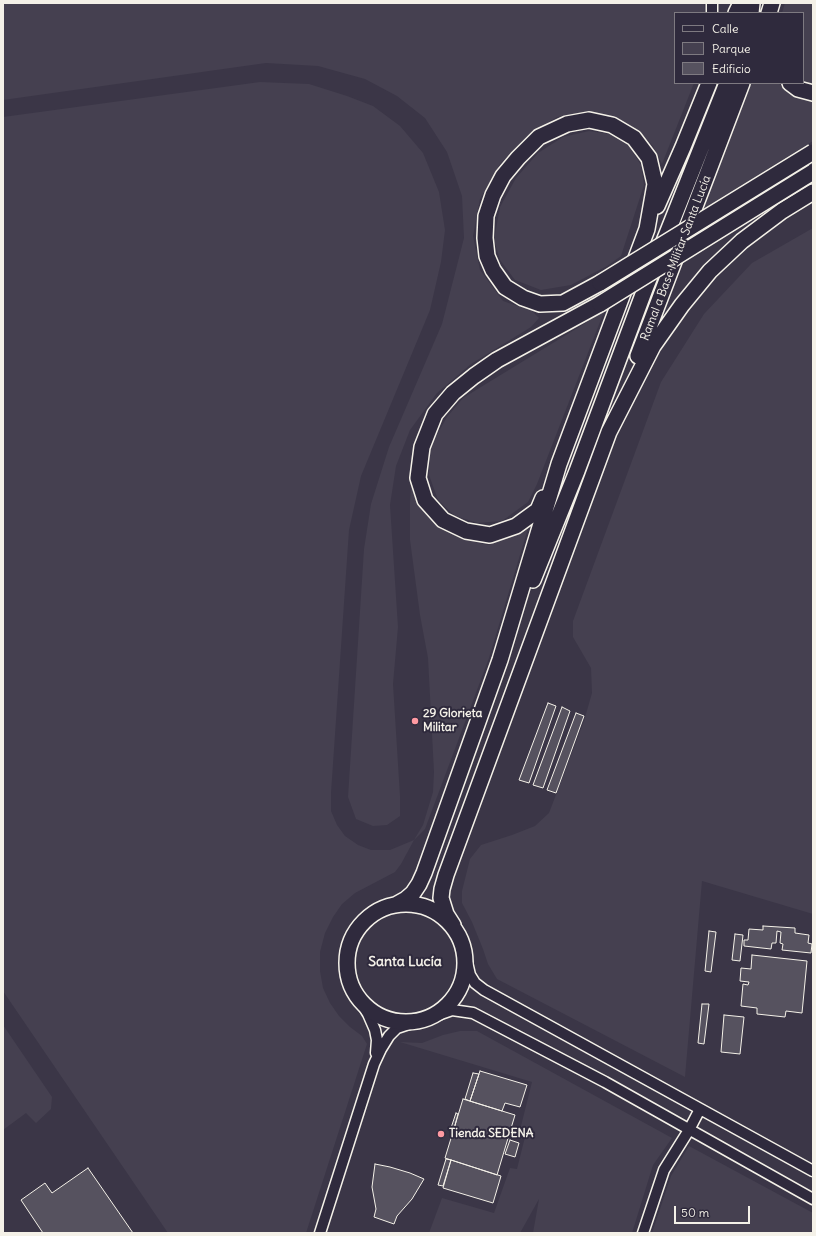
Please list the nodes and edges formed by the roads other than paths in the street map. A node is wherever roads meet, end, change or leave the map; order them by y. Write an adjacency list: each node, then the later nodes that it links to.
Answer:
1 (741, 3): 2 (main road)
2 (736, 12)
3 (709, 84): 11 (main road)
4 (727, 84): 14 (main road)
5 (742, 84): 12 (main road, Ramal a Base Militar Santa Lucía)
6 (791, 84): 7 (main road)
7 (813, 92)
8 (813, 152): 11 (main road, bridge)
9 (813, 172): 13 (main road, bridge)
10 (813, 192): 12 (main road)
11 (646, 229): 13 (main road)
12 (609, 432): 16 (main road)
13 (558, 464): 14 (main road)
14 (500, 660): 15 (main road)
15 (397, 904): 16 (main road); 18 (main road)
16 (453, 926): 17 (main road)
17 (466, 958): 19 (main road); 22 (street)
18 (357, 996): 20 (main road); 21 (street)
19 (432, 1017): 20 (main road); 23 (street)
20 (415, 1022): 21 (street)
21 (374, 1064): 26 (street)
22 (700, 1109): 23 (street); 24 (street)
23 (689, 1130): 25 (street); 27 (street)
24 (813, 1171)
25 (813, 1199)
26 (320, 1233)
27 (643, 1233)

